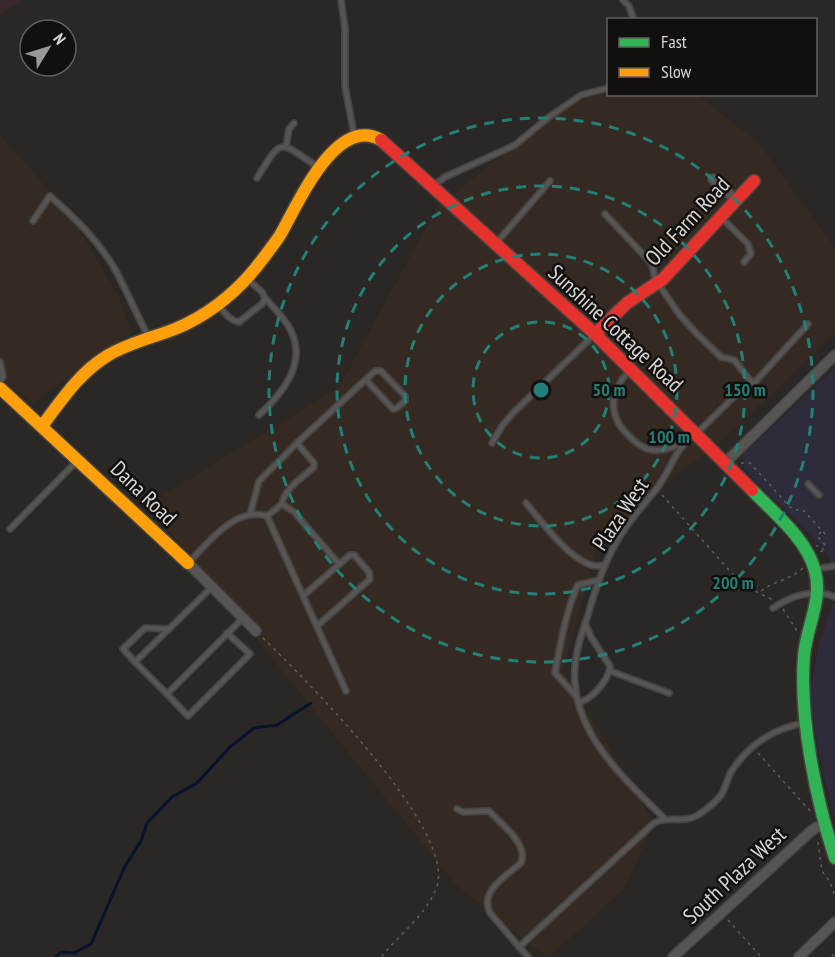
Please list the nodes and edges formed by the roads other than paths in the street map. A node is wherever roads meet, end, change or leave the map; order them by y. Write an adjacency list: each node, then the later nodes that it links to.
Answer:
1 (341, 0): 6 (lane)
2 (623, 0): 3 (lane)
3 (633, 18)
4 (607, 88): 13 (lane)
5 (294, 123): 7 (lane)
6 (354, 136): 8 (street); 13 (street, Sunshine Cottage Road)
7 (286, 147): 8 (lane); 9 (lane)
8 (320, 169): 20 (street)
9 (256, 178)
10 (714, 179): 14 (street)
11 (550, 181): 18 (lane)
12 (754, 181): 14 (street, Old Farm Road)
13 (433, 186): 18 (street, Sunshine Cottage Road)
14 (736, 200): 16 (street, Old Farm Road)
15 (605, 214): 21 (lane)
16 (721, 217): 19 (lane); 21 (street, Old Farm Road)
17 (33, 221): 26 (lane)
18 (496, 243): 25 (street, Sunshine Cottage Road)
19 (744, 261)
20 (246, 279): 22 (lane); 23 (street)
21 (658, 282): 25 (street, Old Farm Road); 32 (lane)
22 (265, 298): 23 (lane); 34 (lane)
23 (218, 304): 26 (street)
24 (808, 324): 32 (lane, Plaza West)
25 (595, 334): 29 (street, Sunshine Cottage Road); 38 (lane)
26 (149, 338): 35 (street)
27 (835, 356): 41 (street)
28 (0, 362): 31 (lane)
29 (631, 369): 36 (street, Sunshine Cottage Road); 39 (lane)
30 (366, 380): 30 (lane); 37 (lane)
31 (0, 382)
32 (753, 384): 36 (lane, Plaza West)
33 (0, 388): 35 (street, Dana Road)
34 (259, 415)
35 (42, 426): 40 (street, Dana Road)
36 (696, 433): 39 (lane, Plaza West); 41 (street, Sunshine Cottage Road)
37 (297, 443): 45 (lane); 46 (lane)
38 (492, 443)
39 (682, 444): 52 (lane, Plaza West)
40 (79, 459): 48 (lane); 49 (street, Dana Road)
41 (729, 459): 51 (street, Sunshine Cottage Road)
42 (808, 484): 43 (lane)
43 (819, 495)
44 (526, 503): 52 (lane)
45 (282, 504): 47 (lane); 50 (lane)
46 (250, 515): 47 (lane); 49 (lane)
47 (267, 516): 57 (lane)
48 (10, 529)
49 (188, 563): 55 (street, Dana Road)
50 (339, 564): 57 (lane); 62 (lane)
51 (814, 564): 53 (lane); 56 (street, Sunshine Cottage Road)
52 (605, 565): 54 (lane, Plaza West)
53 (835, 566)
54 (599, 580): 61 (lane, Plaza West); 71 (lane)
55 (212, 587): 60 (street, Dana Road); 63 (lane)
56 (818, 594): 58 (lane); 59 (lane); 72 (street, Sunshine Cottage Road)
57 (304, 595): 62 (lane)
58 (835, 597)
59 (773, 608)
60 (243, 618): 64 (street, Dana Road); 65 (lane)
61 (585, 623): 67 (lane); 71 (lane, Plaza West)
62 (317, 626): 68 (lane)
63 (169, 629): 66 (lane); 66 (lane)
64 (256, 631)
65 (227, 633): 70 (lane); 70 (lane)
66 (135, 662): 70 (lane)
67 (610, 671): 69 (lane); 71 (lane)
68 (346, 691)
69 (669, 693)
70 (167, 694)
71 (577, 700): 74 (lane, Plaza West)
72 (806, 723): 74 (lane); 75 (street, Sunshine Cottage Road)
73 (457, 809): 78 (lane)
74 (664, 819): 78 (lane)
75 (825, 827): 76 (street, Sunshine Cottage Road); 80 (street, South Plaza West)
76 (835, 858)
77 (835, 922): 81 (street)
78 (519, 947): 79 (lane)
79 (528, 957)
80 (673, 957)
81 (799, 957)

